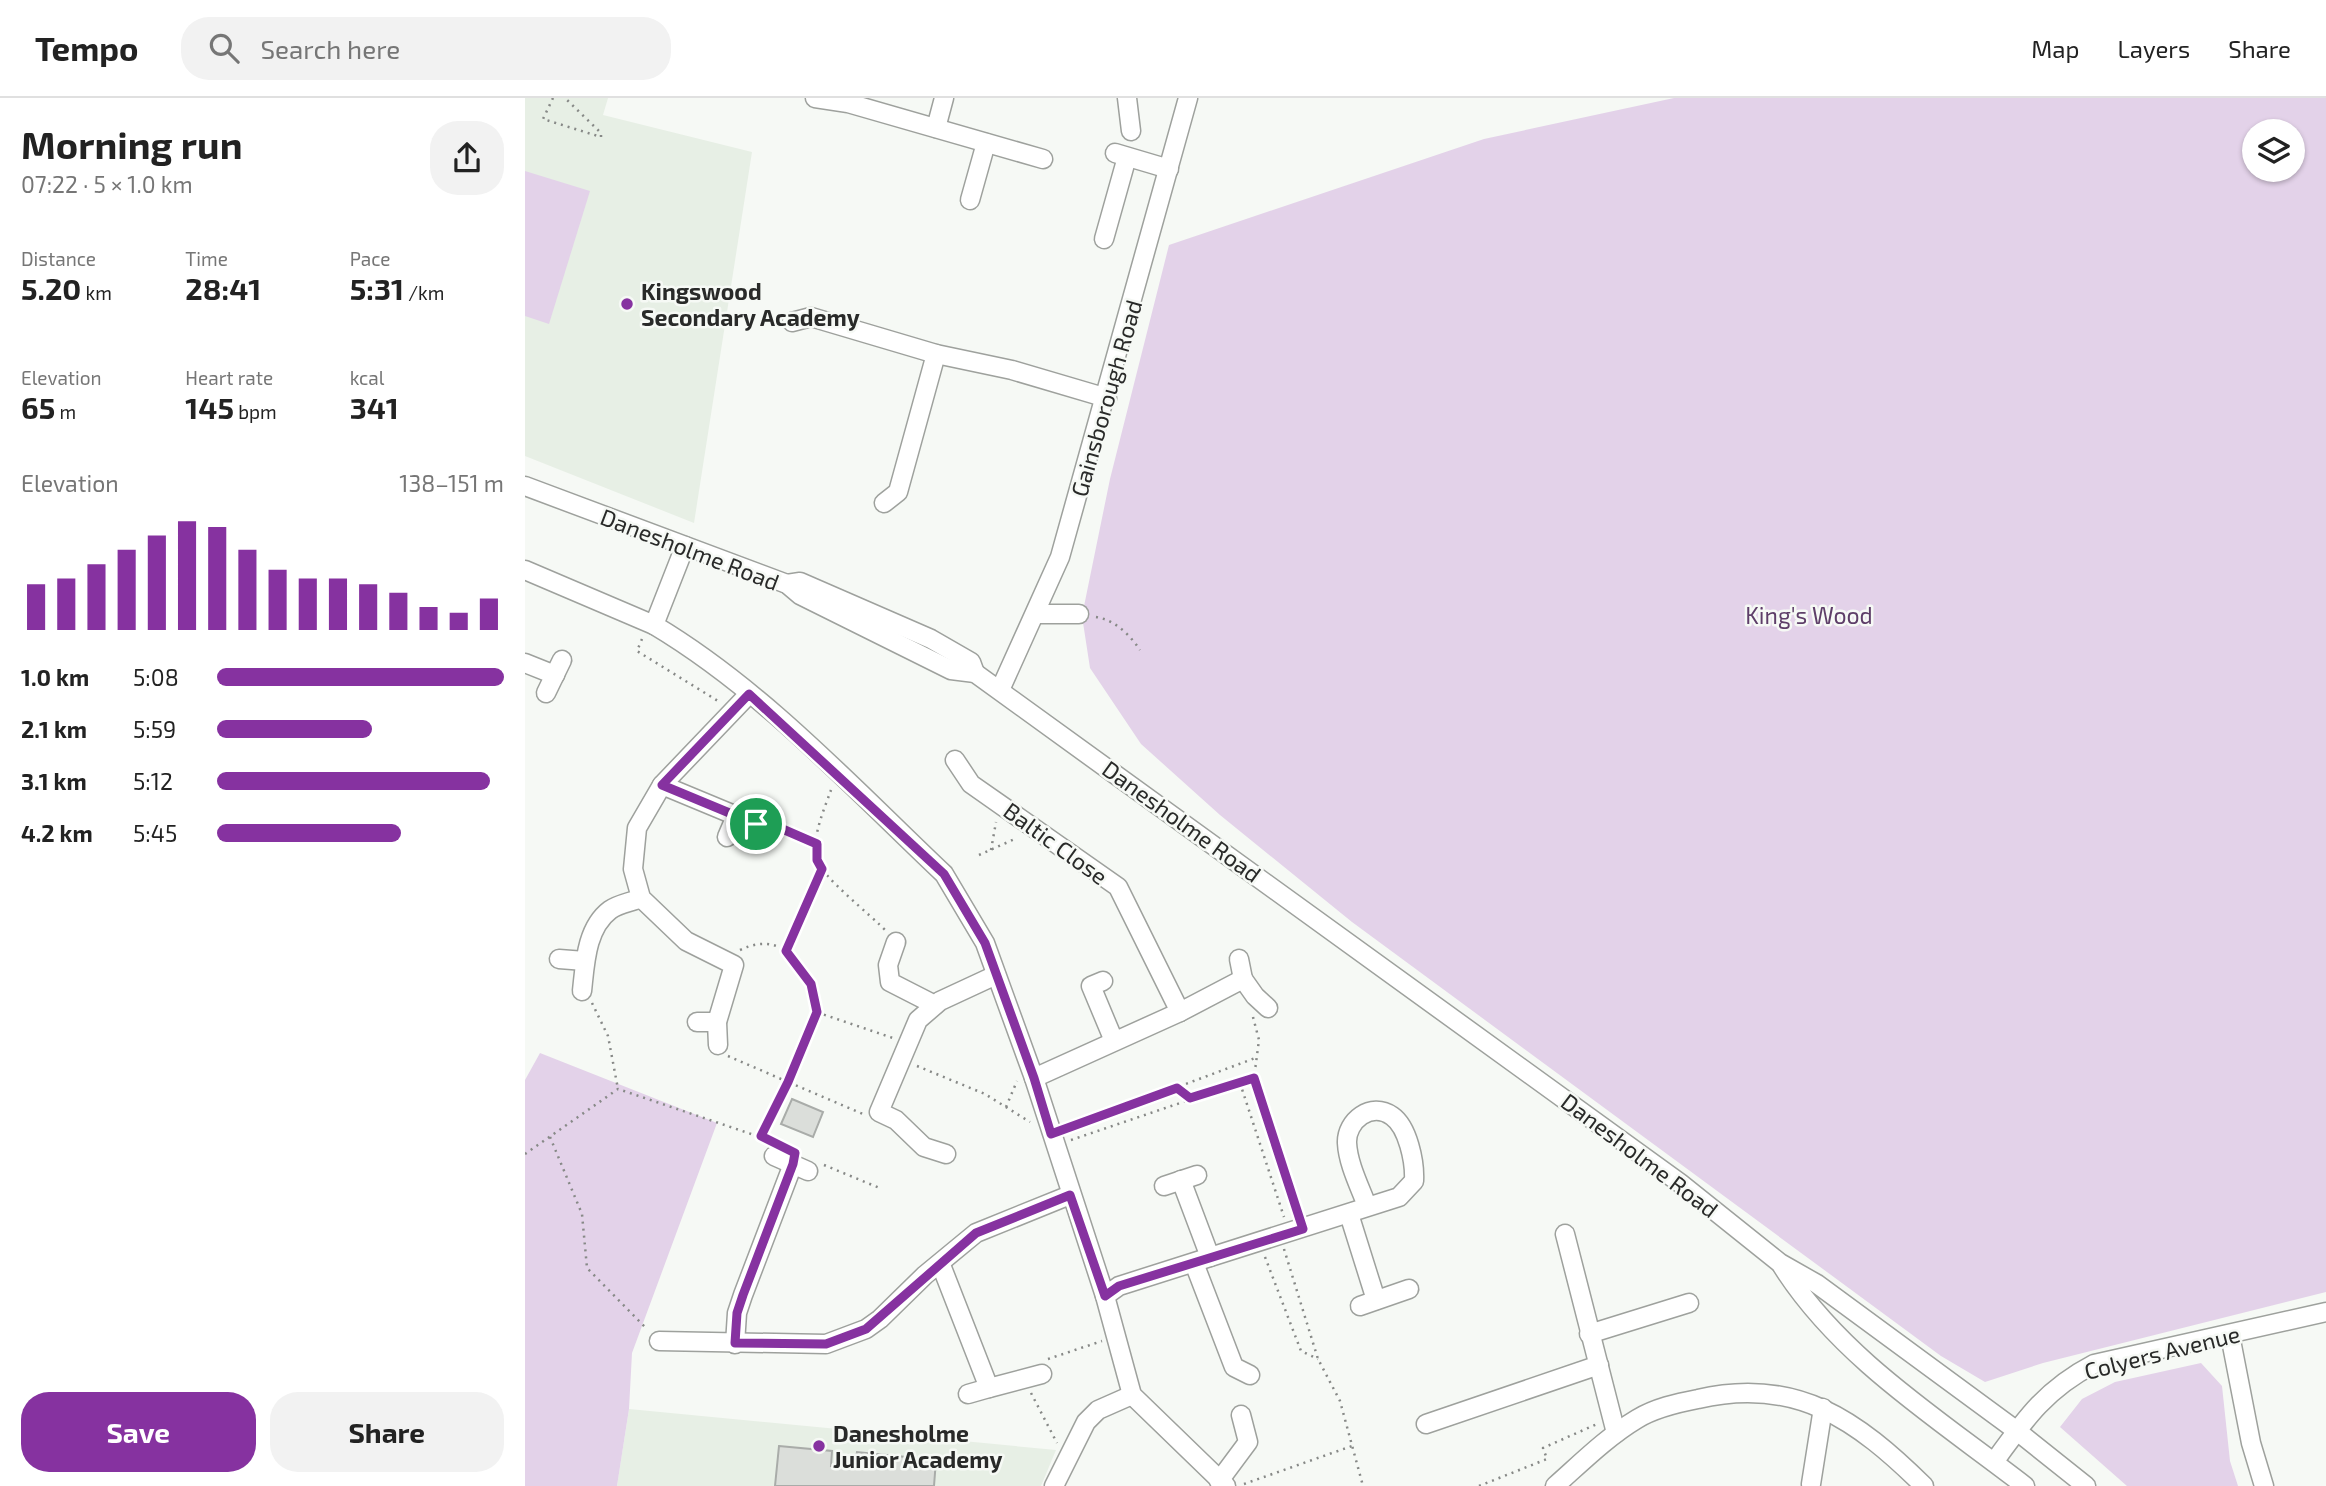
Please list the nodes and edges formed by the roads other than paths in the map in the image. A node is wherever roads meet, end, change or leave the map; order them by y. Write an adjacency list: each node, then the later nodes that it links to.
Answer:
1 (815, 98): 5 (street)
2 (944, 98): 6 (street)
3 (1127, 98): 7 (street)
4 (1188, 98): 10 (street, Gainsborough Road)
5 (849, 100): 6 (street)
6 (936, 128): 8 (street)
7 (1131, 131)
8 (986, 143): 9 (street); 11 (street)
9 (1043, 159)
10 (1169, 169): 12 (street); 15 (street, Gainsborough Road)
11 (970, 200)
12 (1104, 239)
13 (792, 322): 14 (street)
14 (936, 354): 15 (street); 17 (street)
15 (1107, 398): 20 (street, Gainsborough Road)
16 (525, 486): 18 (street, Danesholme Road)
17 (884, 503)
18 (685, 546): 22 (street); 24 (street, Danesholme Road)
19 (525, 570): 22 (street)
20 (1036, 614): 21 (street); 24 (street, Gainsborough Road)
21 (1079, 614)
22 (651, 624): 26 (street)
23 (525, 663): 25 (street)
24 (1000, 691): 57 (street, Danesholme Road)
25 (546, 693)
26 (749, 694): 28 (street); 37 (street)
27 (955, 760): 43 (street, Baltic Close)
28 (662, 785): 29 (street); 32 (street)
29 (736, 816): 30 (street); 31 (street)
30 (756, 824)
31 (727, 837)
32 (641, 898): 36 (street); 45 (street)
33 (897, 942): 42 (street)
34 (559, 958): 36 (street)
35 (1239, 958): 38 (street)
36 (585, 961): 40 (street)
37 (996, 975): 42 (street); 48 (street)
38 (1244, 979): 41 (street); 43 (street)
39 (1103, 981): 46 (street)
40 (582, 991)
41 (1261, 1002)
42 (935, 1005): 50 (street)
43 (1180, 1012): 46 (street)
44 (697, 1022): 45 (street)
45 (717, 1022): 47 (street)
46 (1115, 1041): 48 (street)
47 (718, 1045)
48 (1034, 1078): 52 (street)
49 (773, 1149): 66 (street)
50 (946, 1154)
51 (1164, 1186): 56 (street)
52 (1070, 1195): 58 (street); 60 (street)
53 (1367, 1206): 53 (street); 54 (street)
54 (1349, 1214): 56 (street); 59 (street)
55 (1565, 1234): 63 (street)
56 (1202, 1260): 60 (street); 68 (street)
57 (1780, 1263): 77 (street, Danesholme Road); 78 (street, Danesholme Road)
58 (941, 1265): 66 (street); 70 (street)
59 (1409, 1289)
60 (1105, 1296): 72 (street)
61 (1689, 1303): 63 (street)
62 (2326, 1312): 64 (street, Colyers Avenue)
63 (1589, 1334): 67 (street)
64 (2230, 1335): 77 (street, Colyers Avenue); 86 (street)
65 (659, 1341): 66 (street)
66 (735, 1343)
67 (1599, 1366): 75 (street); 76 (street)
68 (1250, 1375)
69 (1033, 1377): 70 (street)
70 (989, 1388): 71 (street)
71 (968, 1394)
72 (1132, 1395): 79 (street); 81 (street)
73 (1823, 1408): 76 (street); 80 (street); 83 (street)
74 (1241, 1415): 79 (street)
75 (1426, 1424)
76 (1614, 1425): 82 (street)
77 (2017, 1431): 78 (street, Colyers Avenue); 85 (street, Danesholme Road)
78 (1994, 1462): 84 (street, Danesholme Road)
79 (1223, 1484)
80 (1811, 1484)
81 (1054, 1486)
82 (1555, 1486)
83 (1924, 1486)
84 (2025, 1486)
85 (2086, 1486)
86 (2264, 1486)

